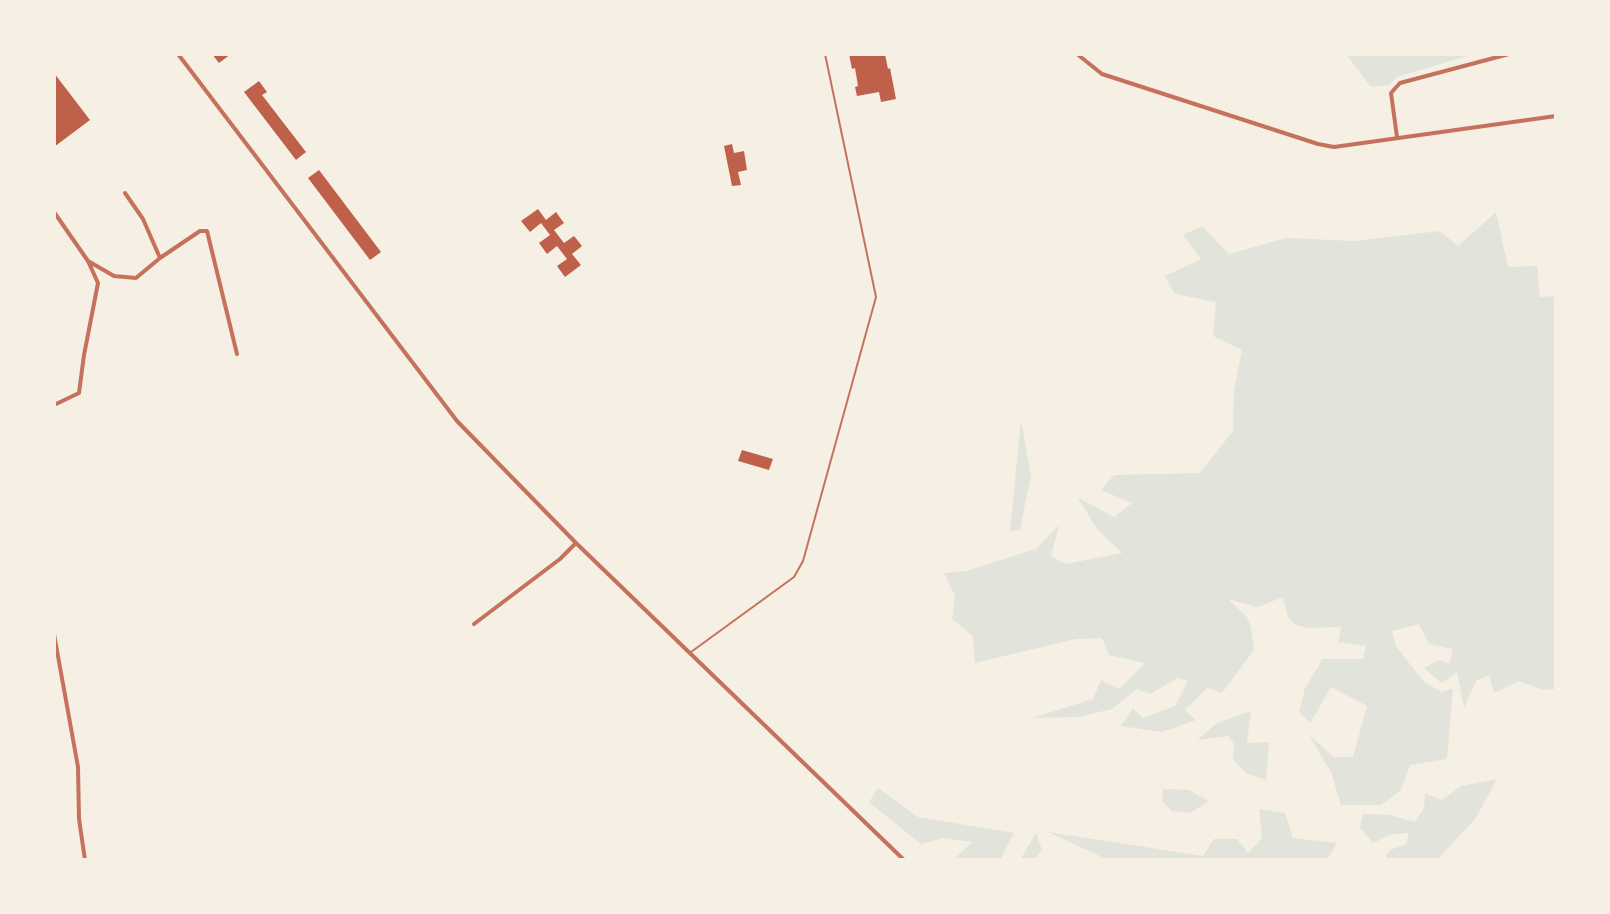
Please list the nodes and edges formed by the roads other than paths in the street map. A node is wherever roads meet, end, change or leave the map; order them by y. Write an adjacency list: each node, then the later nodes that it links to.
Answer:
1 (178, 54): 13 (street)
2 (825, 54): 16 (lane)
3 (1077, 54): 6 (street)
4 (1509, 54): 6 (street)
5 (1556, 116): 6 (street)
6 (1397, 137)
7 (125, 194): 9 (street)
8 (54, 212): 10 (street)
9 (160, 258): 10 (street); 11 (street)
10 (88, 261): 12 (street)
11 (237, 354)
12 (54, 405)
13 (576, 543): 14 (street); 16 (street)
14 (474, 624)
15 (54, 634): 17 (street)
16 (691, 652): 18 (street)
17 (85, 860)
18 (904, 860)

